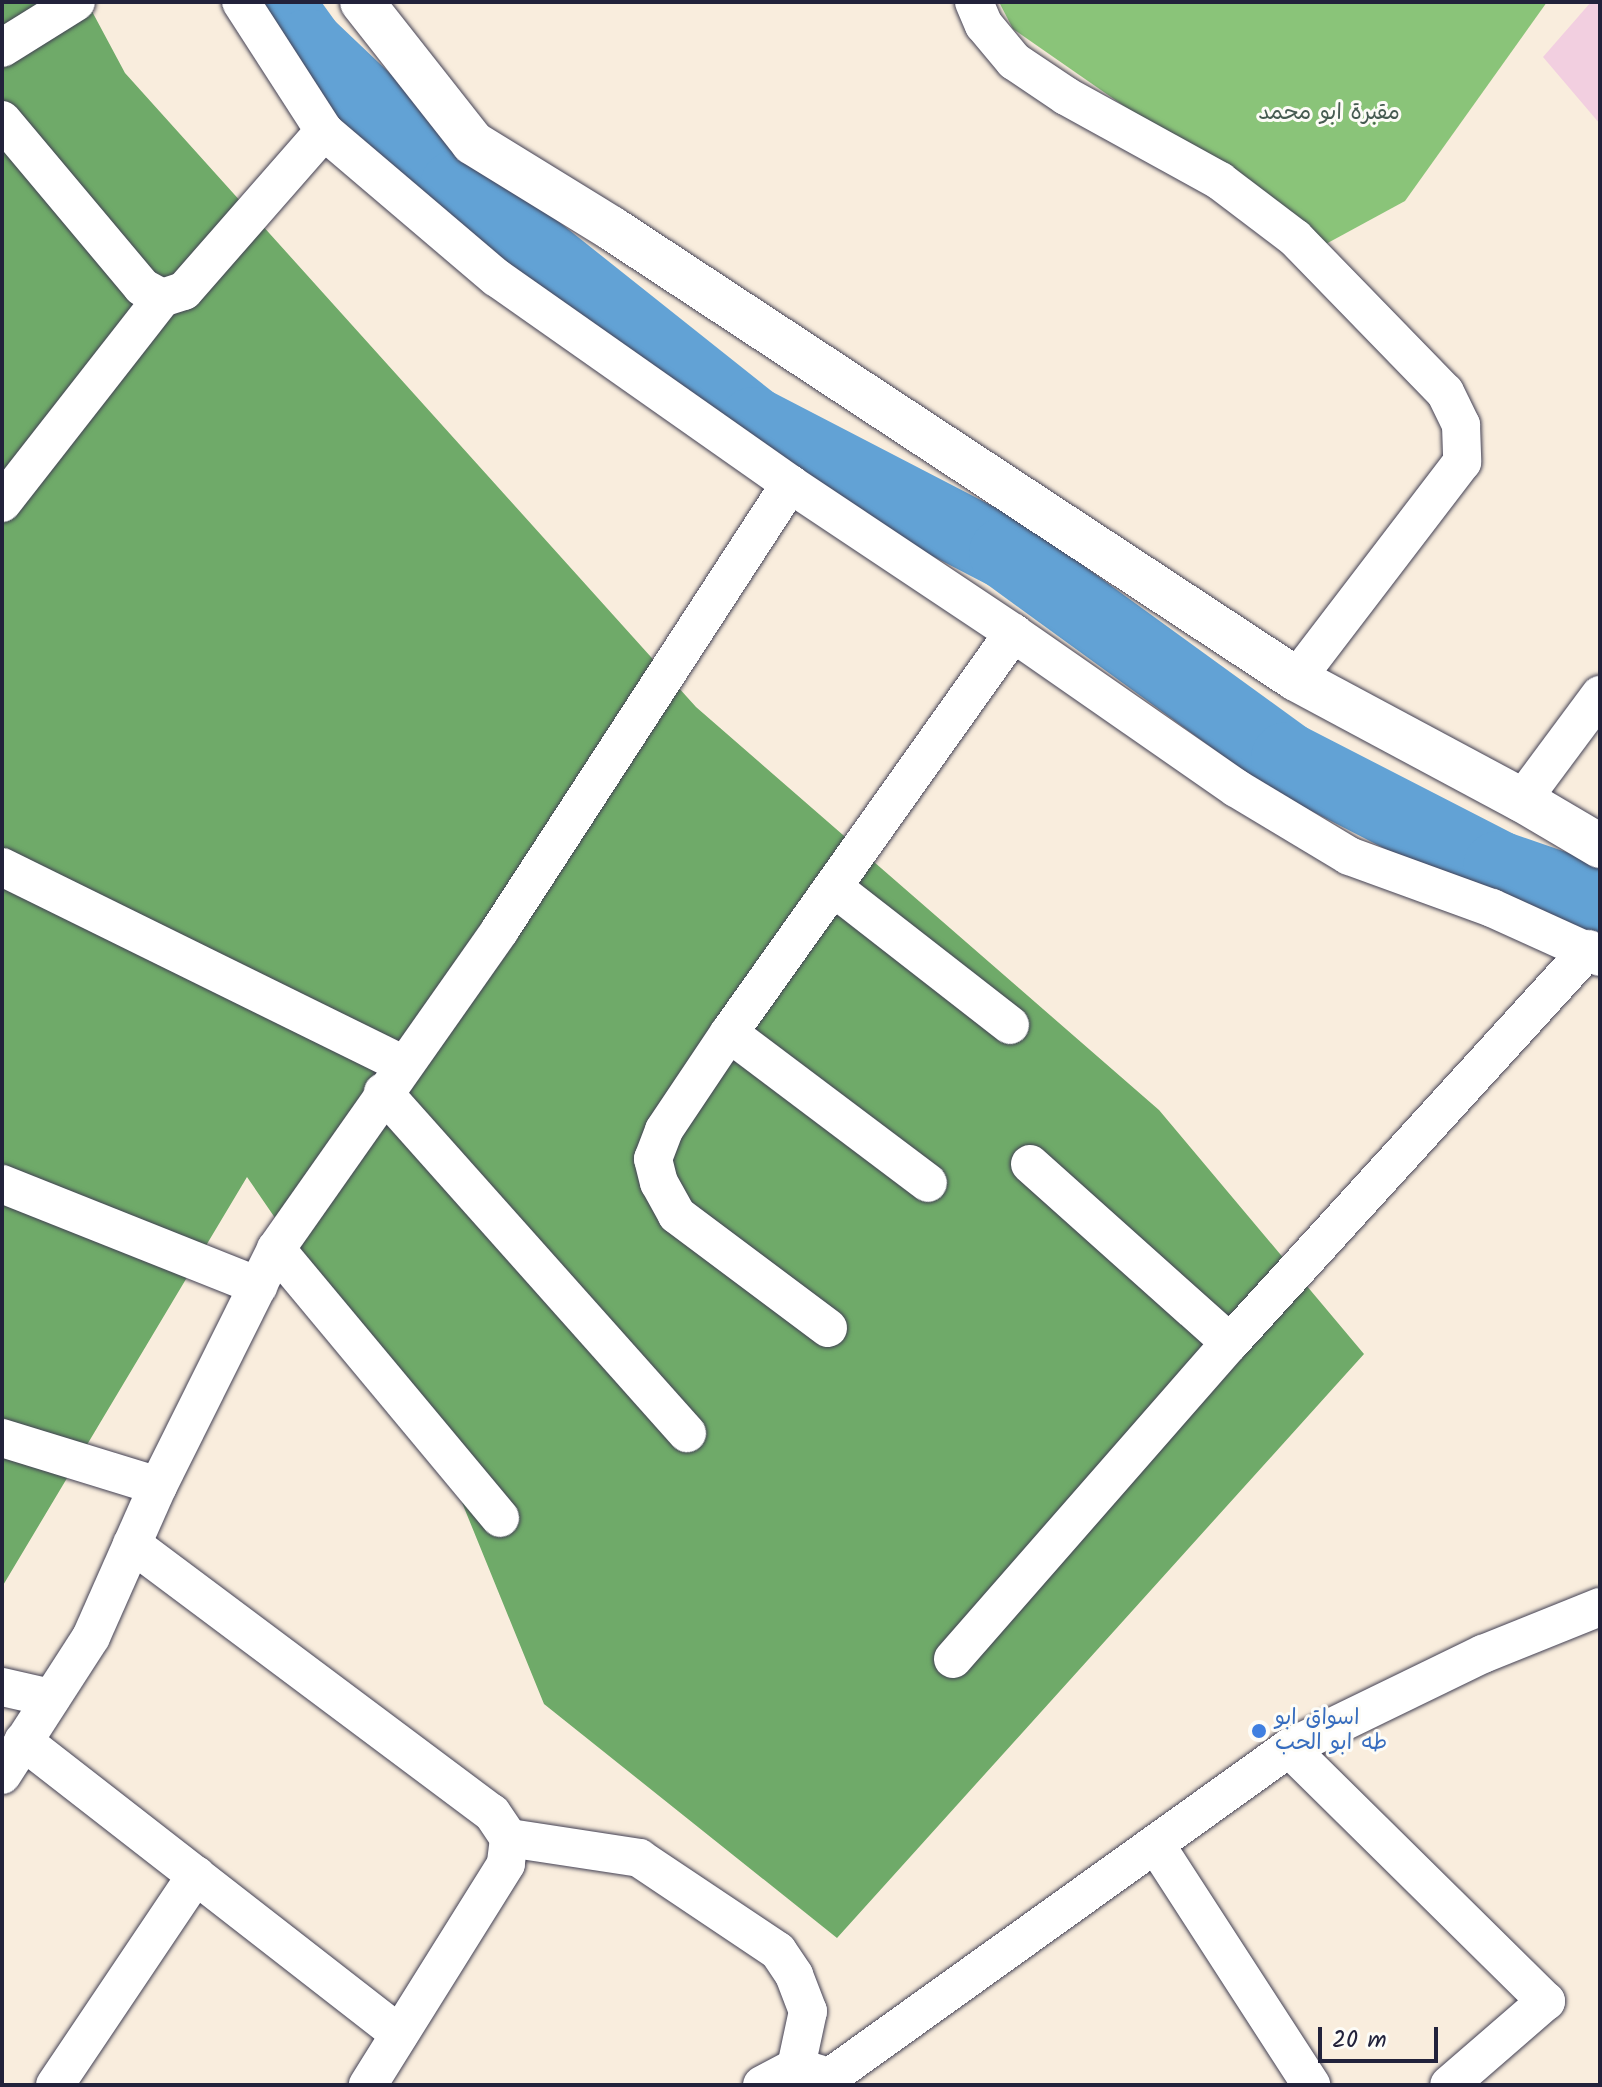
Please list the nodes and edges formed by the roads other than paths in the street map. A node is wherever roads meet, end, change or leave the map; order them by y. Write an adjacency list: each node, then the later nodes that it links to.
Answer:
1 (76, 2): 5 (street)
2 (241, 2): 7 (street)
3 (362, 2): 12 (street)
4 (974, 2): 12 (street)
5 (2, 48)
6 (2, 120): 8 (street)
7 (324, 131): 8 (street); 9 (street)
8 (162, 298): 10 (street)
9 (790, 484): 11 (street); 21 (street)
10 (2, 503)
11 (1013, 633): 17 (street); 18 (street)
12 (1296, 679): 14 (street)
13 (1600, 695): 14 (street)
14 (1522, 800): 15 (street)
15 (1600, 846)
16 (2, 867): 21 (street)
17 (834, 888): 19 (street); 20 (street)
18 (1594, 953): 28 (street)
19 (1010, 1025)
20 (729, 1033): 23 (street); 27 (street)
21 (394, 1078): 25 (street); 29 (street)
22 (1030, 1164): 28 (street)
23 (928, 1183)
24 (2, 1184): 26 (street)
25 (276, 1249): 26 (street); 32 (street)
26 (258, 1286): 31 (street)
27 (828, 1328)
28 (1230, 1343): 35 (street)
29 (687, 1433)
30 (2, 1438): 31 (street)
31 (158, 1486): 33 (street)
32 (500, 1518)
33 (132, 1544): 37 (street); 41 (street)
34 (1600, 1607): 39 (street)
35 (953, 1659)
36 (2, 1687): 37 (street)
37 (51, 1698): 38 (street)
38 (23, 1741): 40 (street); 43 (street)
39 (1289, 1748): 42 (street); 50 (street)
40 (2, 1775)
41 (509, 1838): 44 (street); 45 (street)
42 (1156, 1845): 45 (street); 49 (street)
43 (196, 1875): 44 (street); 46 (street)
44 (400, 2034): 47 (street)
45 (821, 2076): 48 (street)
46 (55, 2085)
47 (368, 2085)
48 (762, 2085)
49 (1311, 2085)
50 (1449, 2085)

